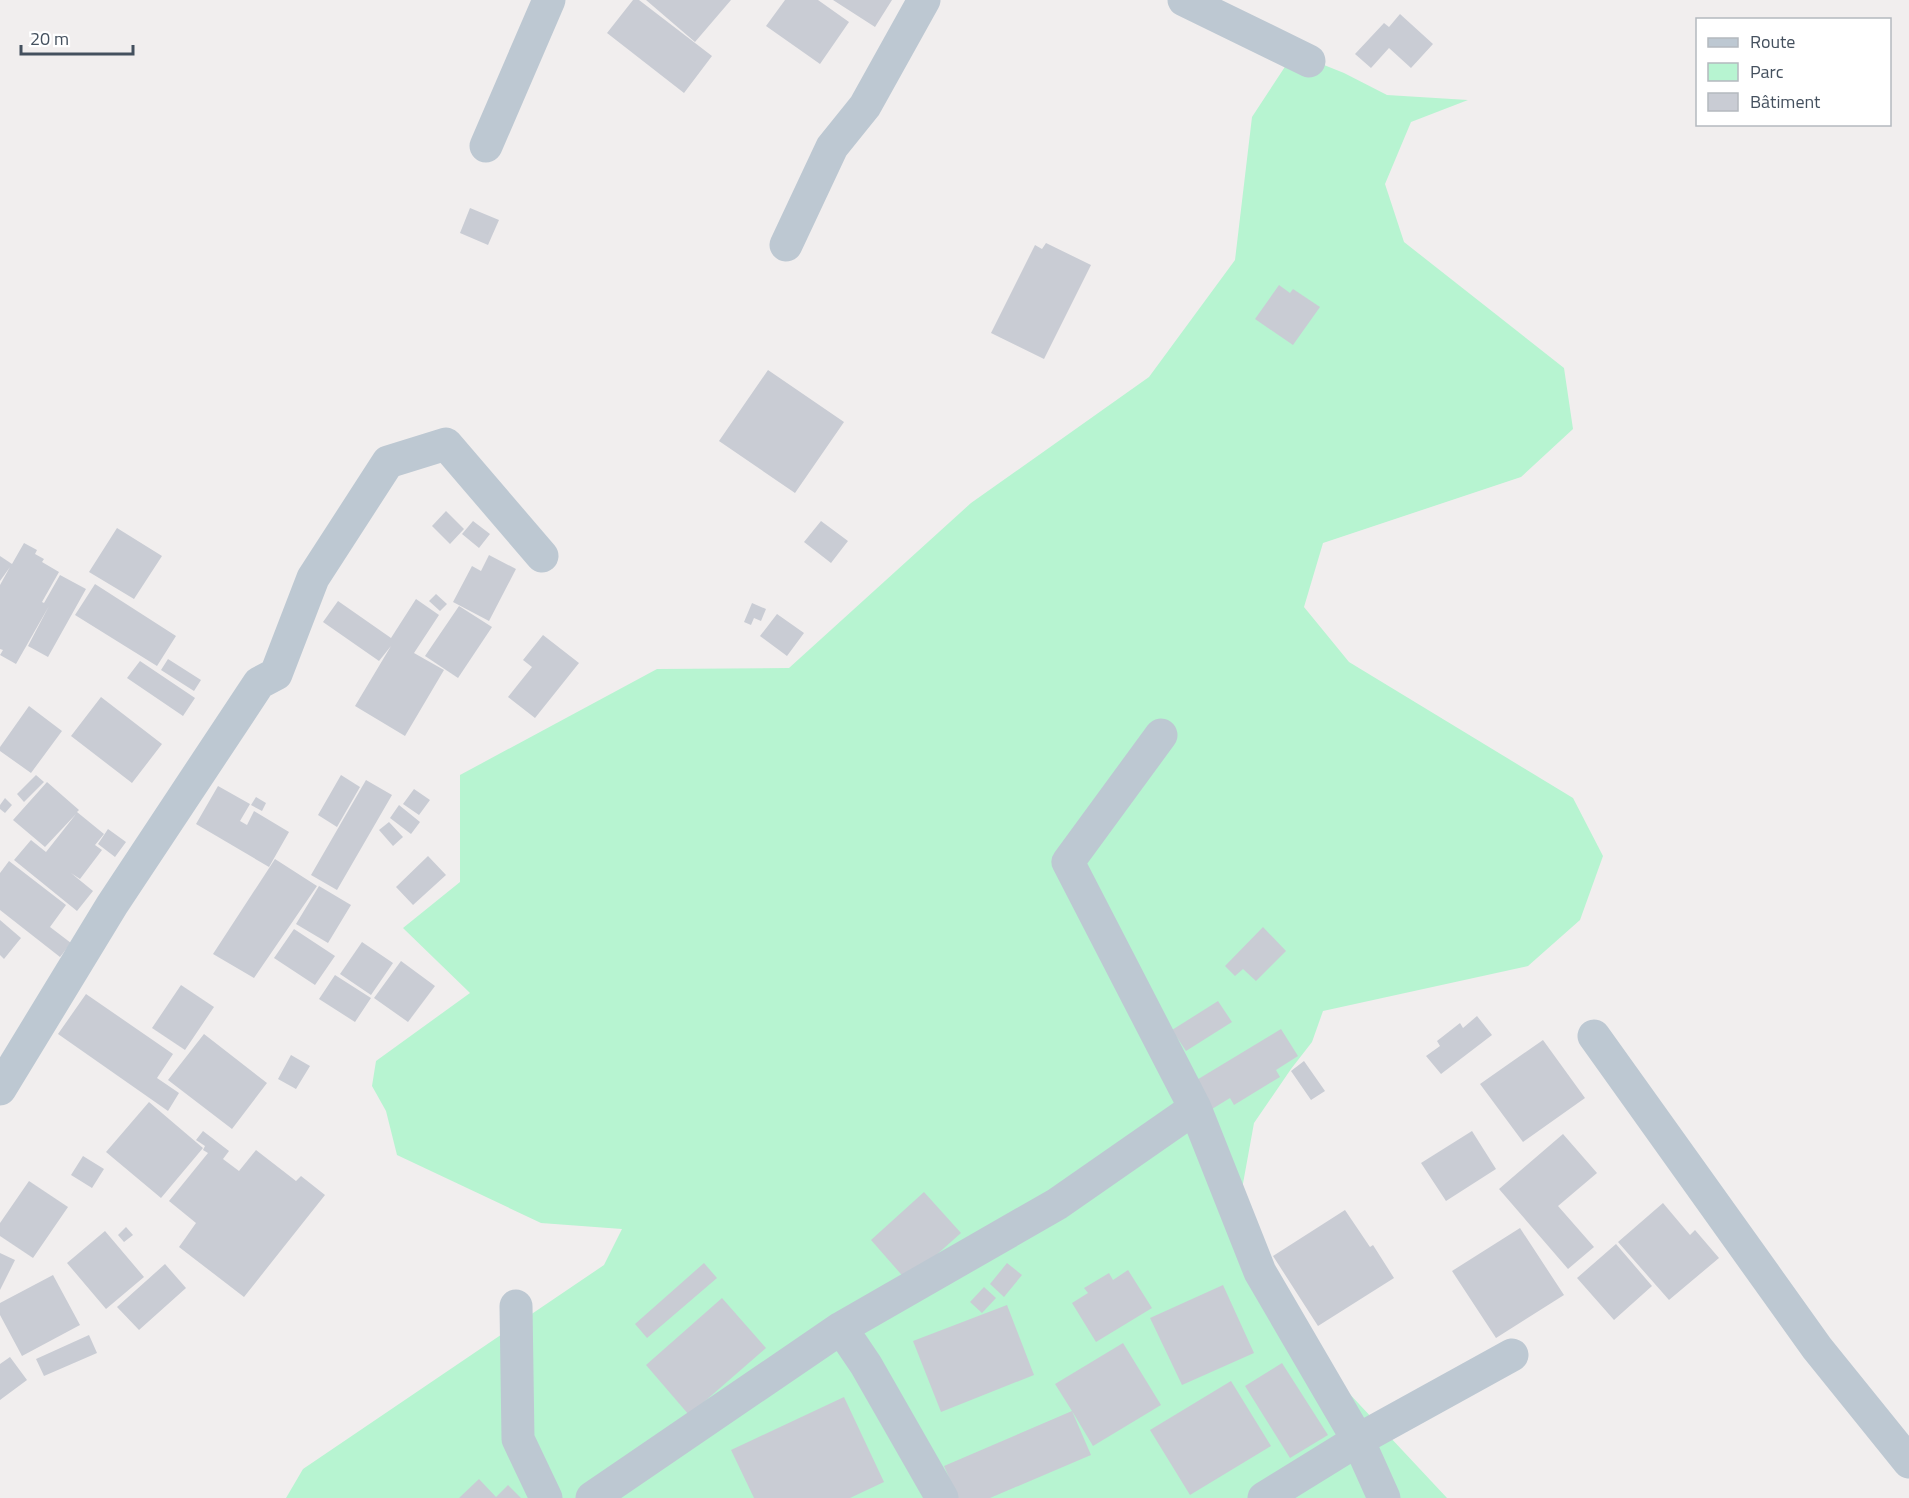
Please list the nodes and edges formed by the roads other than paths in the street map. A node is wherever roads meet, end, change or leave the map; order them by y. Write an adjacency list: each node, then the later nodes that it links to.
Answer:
1 (549, 0): 5 (street)
2 (924, 0): 6 (street)
3 (1184, 0): 4 (street)
4 (1310, 61)
5 (486, 146)
6 (786, 245)
7 (542, 556): 10 (street)
8 (1161, 735): 11 (street)
9 (1594, 1036): 16 (street)
10 (0, 1089)
11 (1195, 1108): 13 (street); 15 (street)
12 (516, 1306): 17 (street)
13 (841, 1329): 18 (street); 19 (street)
14 (1512, 1355): 15 (street)
15 (1358, 1440): 20 (street); 21 (street)
16 (1909, 1462)
17 (546, 1498)
18 (592, 1498)
19 (942, 1498)
20 (1264, 1498)
21 (1384, 1498)

